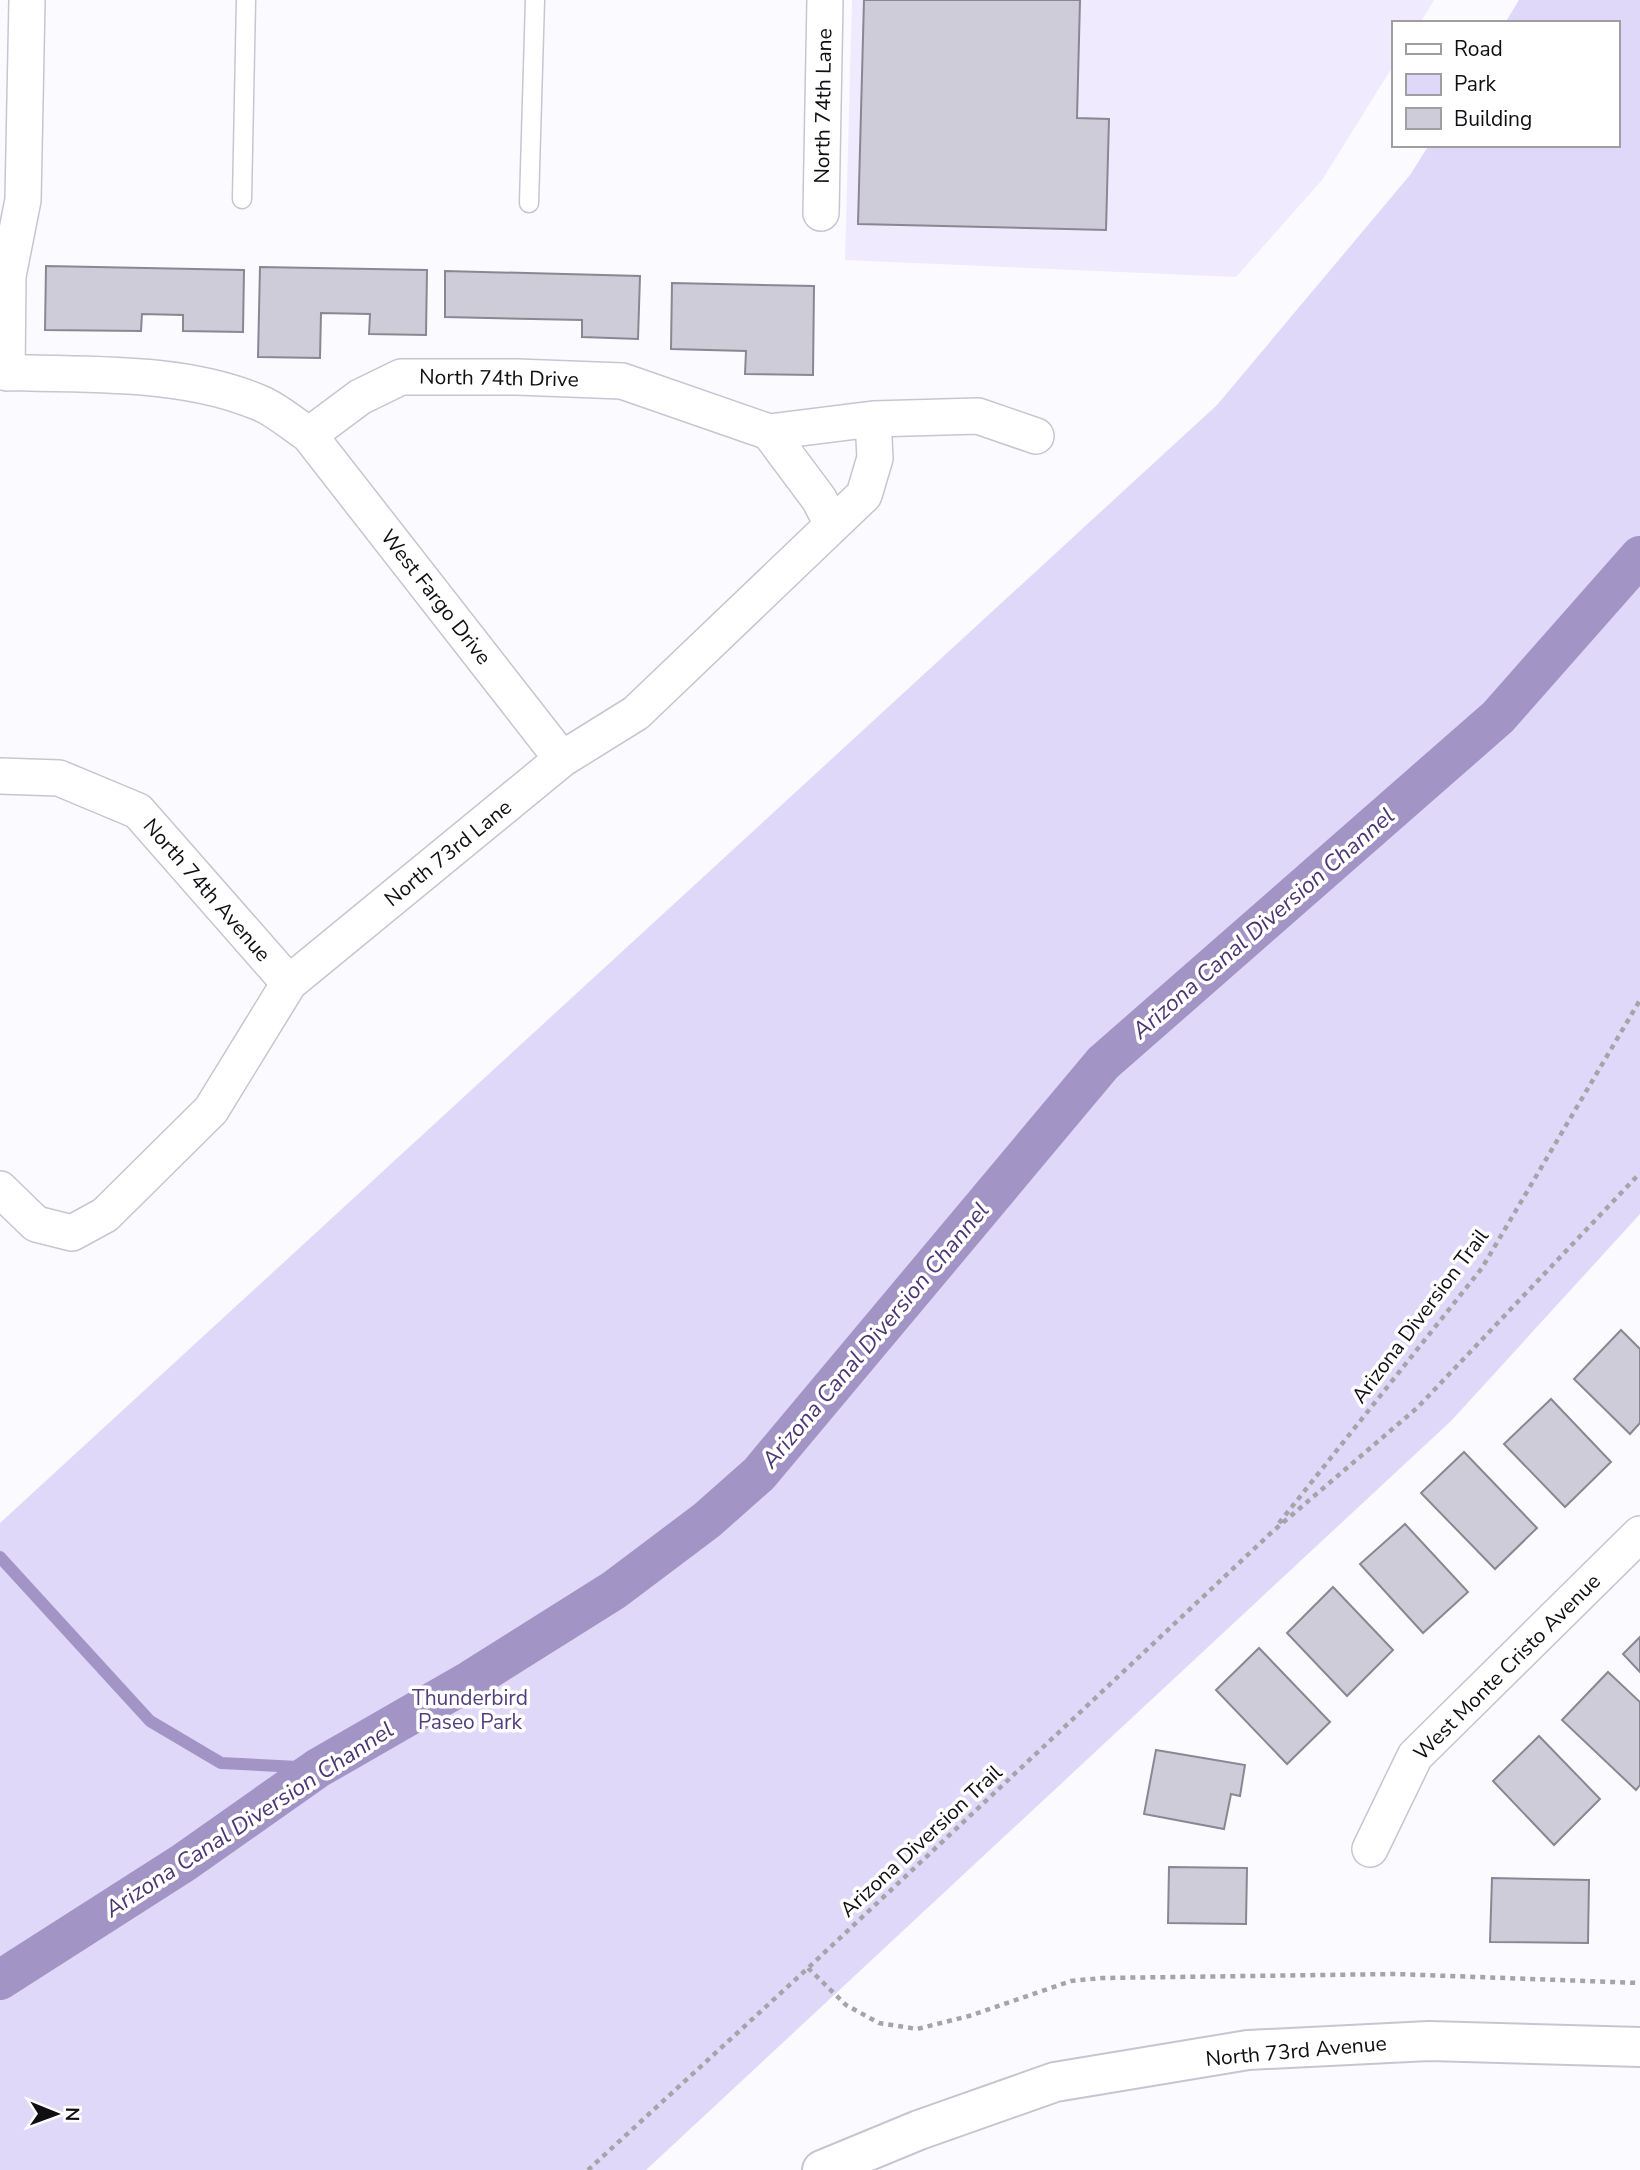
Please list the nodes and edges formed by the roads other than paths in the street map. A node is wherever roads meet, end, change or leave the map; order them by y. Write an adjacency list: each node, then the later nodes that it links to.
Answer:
1 (27, 0): 5 (street)
2 (246, 0): 6 (lane)
3 (535, 0): 7 (lane)
4 (825, 0): 8 (street, North 74th Lane)
5 (12, 200): 9 (street)
6 (242, 200)
7 (529, 203)
8 (821, 213)
9 (3, 372): 12 (street)
10 (873, 419): 11 (street, North 74th Drive); 13 (street, North 74th Drive); 14 (street, North 73rd Lane)
11 (769, 432): 12 (street, North 74th Drive); 14 (street)
12 (309, 435): 15 (street, West Fargo Drive)
13 (1036, 436)
14 (832, 524): 15 (street, North 73rd Lane)
15 (562, 759): 17 (street, North 73rd Lane)
16 (0, 776): 17 (street, North 74th Avenue)
17 (289, 983): 18 (street, North 73rd Lane)
18 (0, 1189)
19 (1640, 1534): 20 (street, West Monte Cristo Avenue)
20 (1370, 1849)
21 (1640, 2047): 22 (street, North 73rd Avenue)
22 (822, 2170)

